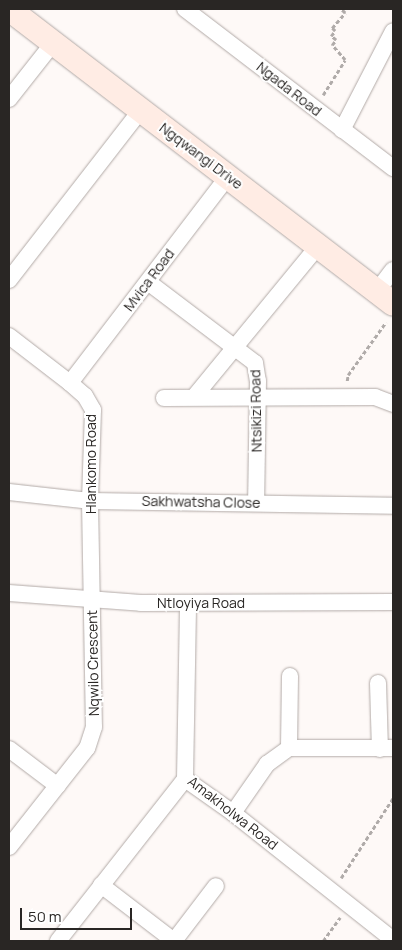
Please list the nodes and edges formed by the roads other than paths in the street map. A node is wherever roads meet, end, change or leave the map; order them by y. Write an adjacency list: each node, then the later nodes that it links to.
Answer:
1 (9, 9): 4 (street, Ngqwangi Drive)
2 (185, 9): 7 (street, Ngada Road)
3 (393, 31): 7 (street)
4 (52, 43): 5 (street); 6 (street, Ngqwangi Drive)
5 (9, 99)
6 (140, 110): 9 (street, Ngqwangi Drive); 12 (street)
7 (342, 130): 8 (street, Ngada Road)
8 (393, 168)
9 (228, 176): 10 (street, Ngqwangi Drive); 13 (street, Mvica Road)
10 (318, 246): 14 (street, Ngqwangi Drive); 16 (street)
11 (393, 270): 14 (street)
12 (9, 280)
13 (148, 282): 16 (street, Ntsikizi Road); 17 (street, Mvica Road)
14 (387, 303)
15 (9, 336): 17 (street, Hlankomo Road)
16 (234, 347): 18 (street, Ntsikizi Road); 19 (street)
17 (70, 383): 23 (street, Hlankomo Road)
18 (258, 396): 19 (street); 21 (street); 24 (street, Ntsikizi Road)
19 (194, 397): 20 (street)
20 (164, 398)
21 (393, 404)
22 (9, 492): 23 (street, Sakhwatsha Close)
23 (90, 501): 24 (street, Sakhwatsha Close); 27 (street, Hlankomo Road)
24 (256, 503): 25 (street, Sakhwatsha Close)
25 (393, 506)
26 (9, 593): 27 (street, Ntloyiya Road)
27 (93, 600): 29 (street, Ntloyiya Road); 36 (street, Nqwilo Crescent)
28 (393, 602): 29 (street, Ntloyiya Road)
29 (188, 603): 35 (street, Amakholwa Road)
30 (290, 676): 32 (street)
31 (378, 683): 34 (street)
32 (289, 748): 34 (street); 37 (street)
33 (9, 749): 36 (street)
34 (386, 749)
35 (185, 779): 37 (street, Amakholwa Road); 39 (street)
36 (58, 786): 38 (street, Nqwilo Crescent)
37 (233, 813): 41 (street, Amakholwa Road)
38 (9, 847)
39 (101, 885): 42 (street); 43 (street)
40 (216, 886): 43 (street)
41 (393, 940)
42 (58, 941)
43 (174, 941)

